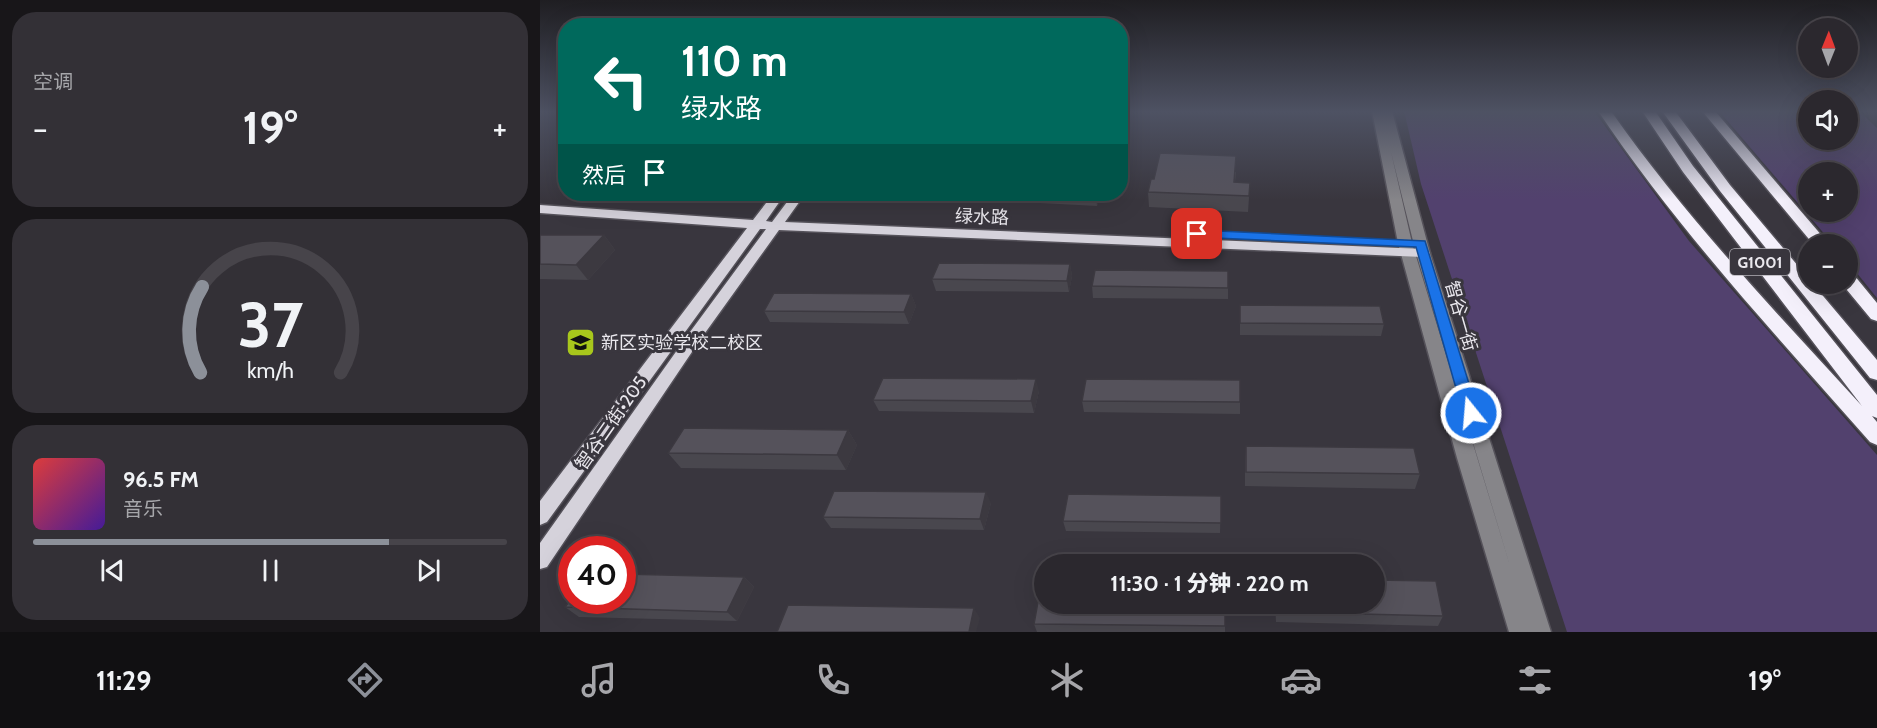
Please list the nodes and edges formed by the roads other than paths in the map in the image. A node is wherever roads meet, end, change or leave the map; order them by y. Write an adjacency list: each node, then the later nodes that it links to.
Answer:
1 (1385, 140): 13 (street, 智谷一街)
2 (1393, 140): 13 (street, 智谷一街)
3 (1625, 140): 18 (highway)
4 (1669, 140): 17 (highway, G1001)
5 (1690, 140): 16 (highway, G1001)
6 (1733, 140): 12 (highway)
7 (540, 200): 11 (main road, 绿水路)
8 (776, 201): 11 (main road, 智谷二街•205)
9 (791, 201): 11 (main road, 智谷二街•205)
10 (540, 209): 11 (main road, 绿水路)
11 (768, 220): 13 (main road, 绿水路); 19 (main road, 智谷二街•205); 20 (main road, 智谷二街•205)
12 (1813, 234)
13 (1414, 248): 21 (street, 智谷一街); 22 (street, 智谷一街)
14 (1858, 291): 15 (highway)
15 (1877, 315)
16 (1877, 373)
17 (1877, 410)
18 (1877, 436)
19 (540, 516)
20 (540, 560)
21 (1520, 632)
22 (1540, 632)

